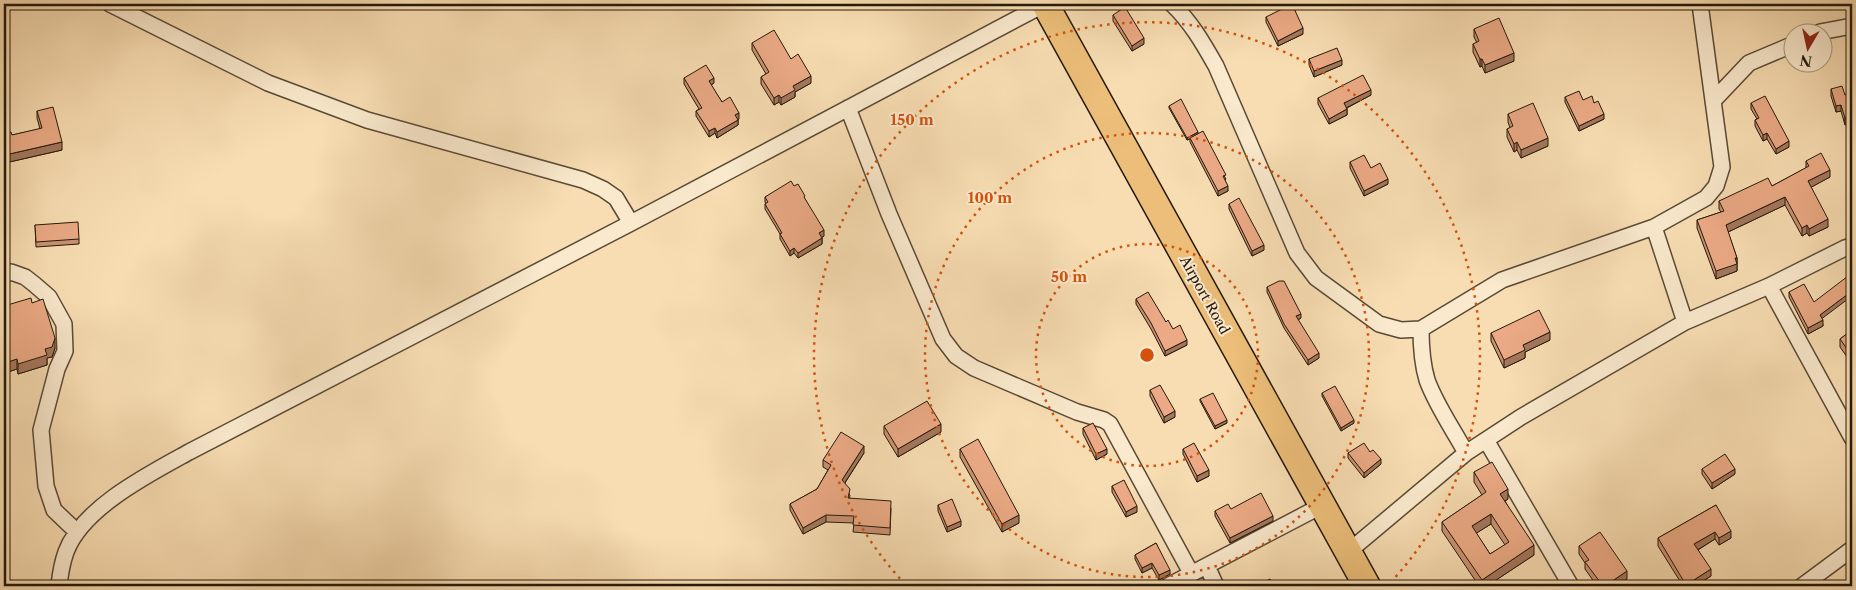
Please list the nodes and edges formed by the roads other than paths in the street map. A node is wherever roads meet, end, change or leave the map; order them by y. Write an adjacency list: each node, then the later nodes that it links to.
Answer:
1 (110, 4): 10 (street)
2 (1045, 4): 9 (street); 20 (highway, Airport Road)
3 (1172, 4): 16 (street)
4 (1700, 4): 8 (street)
5 (1852, 26): 6 (street)
6 (1834, 29)
7 (1784, 48): 8 (street)
8 (1713, 101): 11 (street)
9 (848, 108): 10 (street); 25 (street)
10 (631, 223): 21 (street)
11 (1654, 227): 15 (street); 16 (street)
12 (1852, 246): 14 (street)
13 (4, 275): 21 (street)
14 (1769, 286): 15 (street); 17 (street)
15 (1685, 322): 18 (street)
16 (1421, 329): 19 (street)
17 (1852, 438)
18 (1486, 440): 19 (street); 30 (street)
19 (1466, 453): 23 (street)
20 (1321, 506): 23 (highway, Airport Road); 24 (street)
21 (77, 532): 26 (street)
22 (1852, 550): 31 (street)
23 (1348, 552): 29 (highway, Airport Road)
24 (1207, 566): 25 (street); 28 (street)
25 (1191, 574): 27 (street)
26 (59, 586)
27 (1168, 586)
28 (1216, 586)
29 (1367, 586)
30 (1571, 586)
31 (1802, 586)

